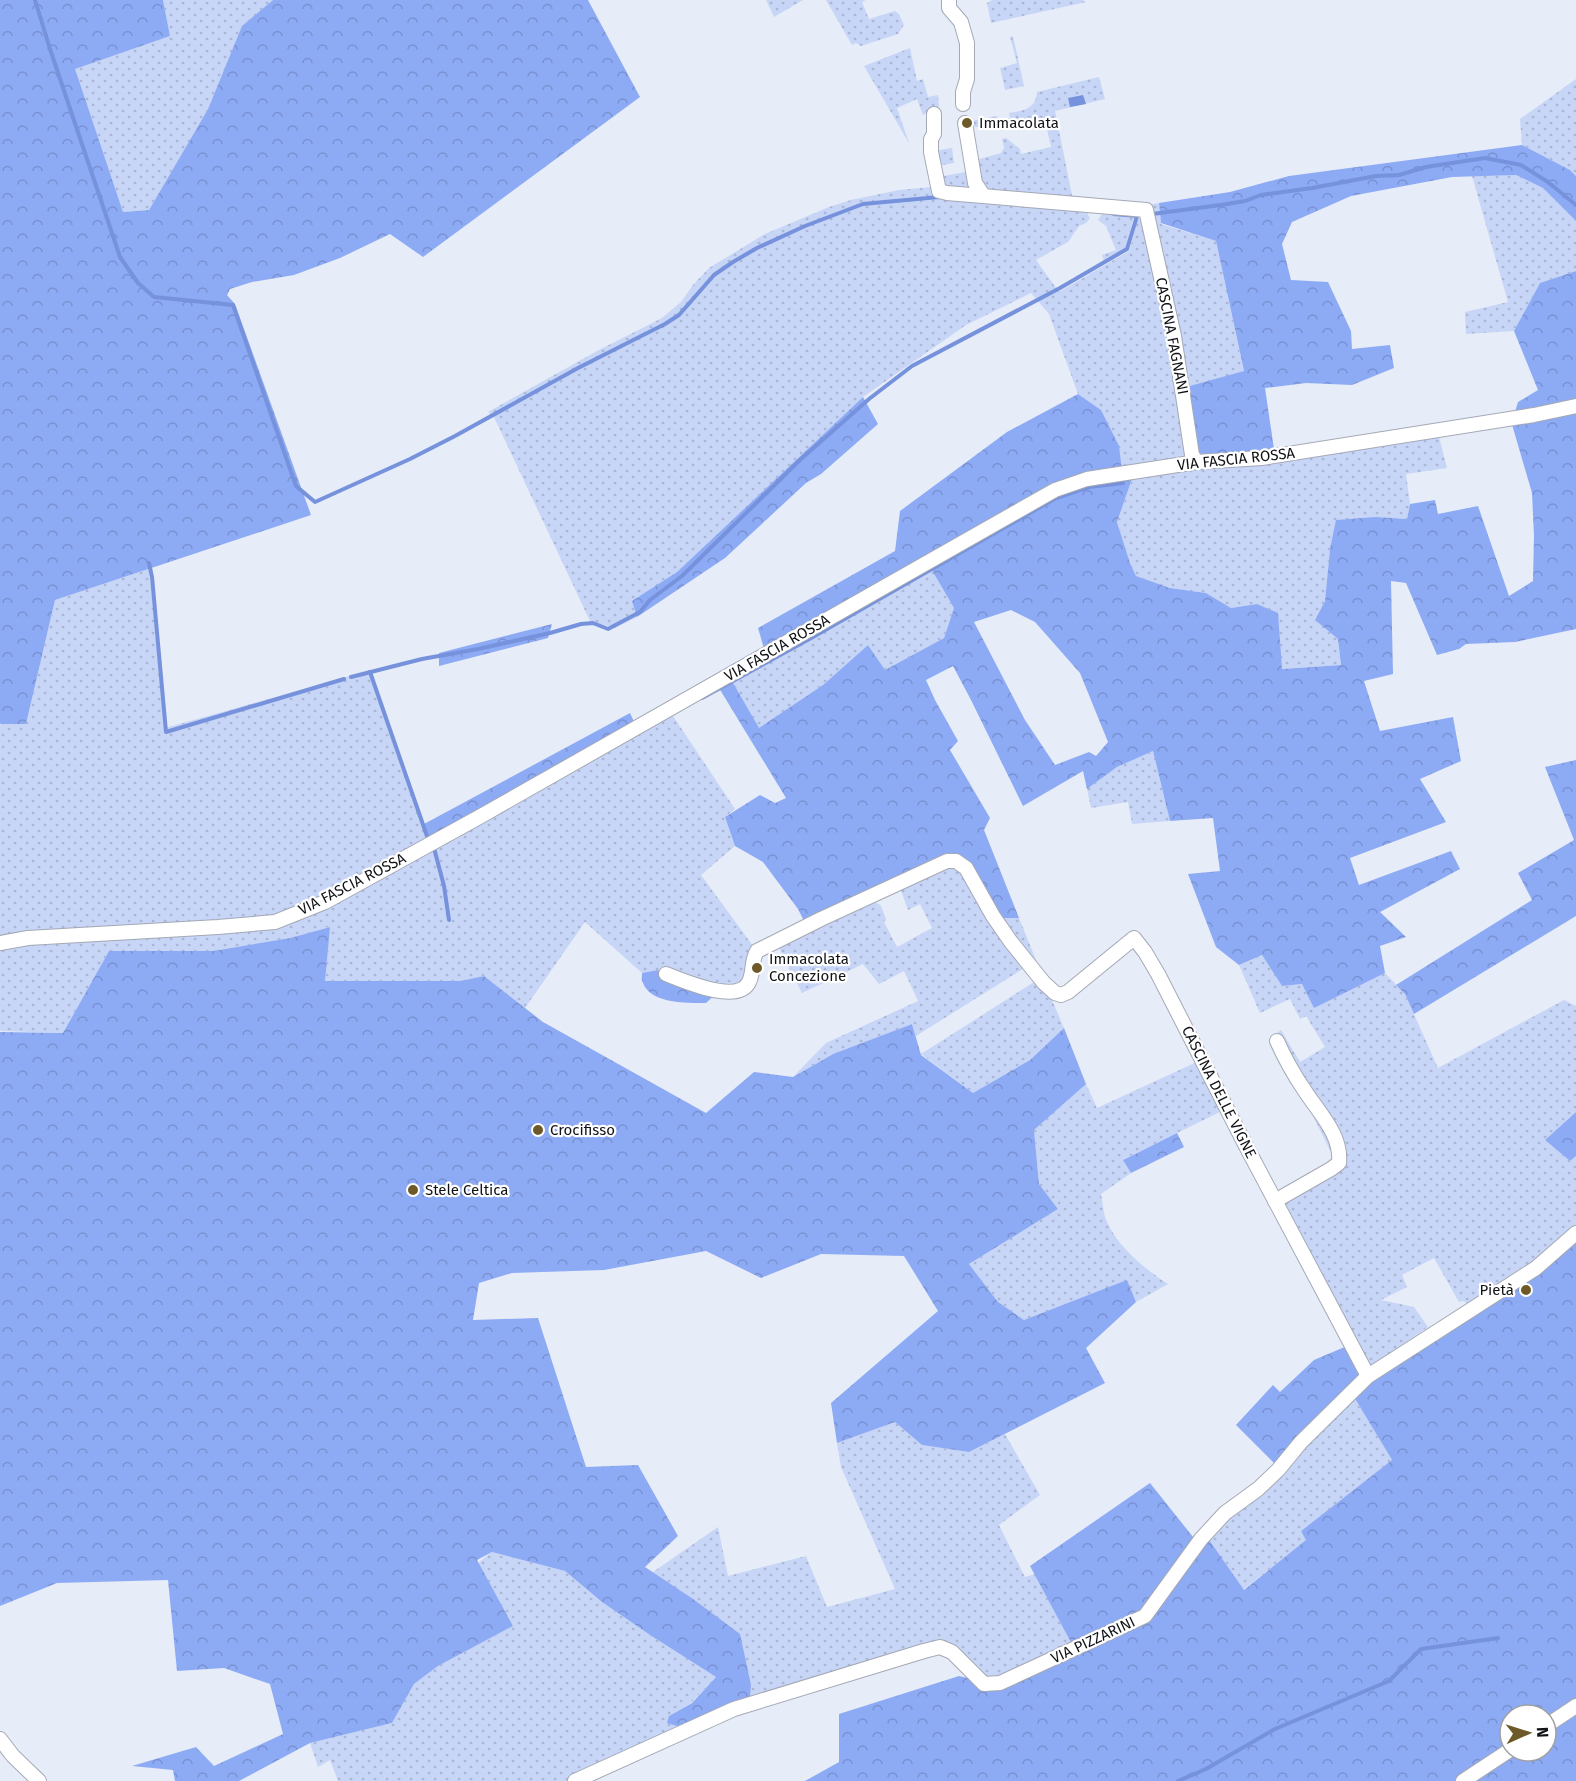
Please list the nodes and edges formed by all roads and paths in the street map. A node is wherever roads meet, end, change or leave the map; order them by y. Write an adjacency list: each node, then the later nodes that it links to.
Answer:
1 (949, 0): 2 (street)
2 (963, 105)
3 (934, 114): 5 (street)
4 (965, 123): 5 (street)
5 (983, 195): 7 (street, CASCINA FAGNANI)
6 (1576, 406): 7 (street, VIA FASCIA ROSSA)
7 (1197, 462): 8 (street, VIA FASCIA ROSSA)
8 (0, 943)
9 (666, 974): 11 (street, CASCINA DELLE VIGNE)
10 (1277, 1041): 11 (street)
11 (1275, 1201): 13 (street, CASCINA DELLE VIGNE)
12 (1576, 1233): 13 (street, VIA PIZZARINI)
13 (1368, 1376): 19 (street, VIA PIZZARINI)
14 (1576, 1706): 15 (street)
15 (1558, 1718)
16 (0, 1739): 18 (street)
17 (1498, 1758): 20 (street)
18 (39, 1781)
19 (575, 1781)
20 (1463, 1781)

